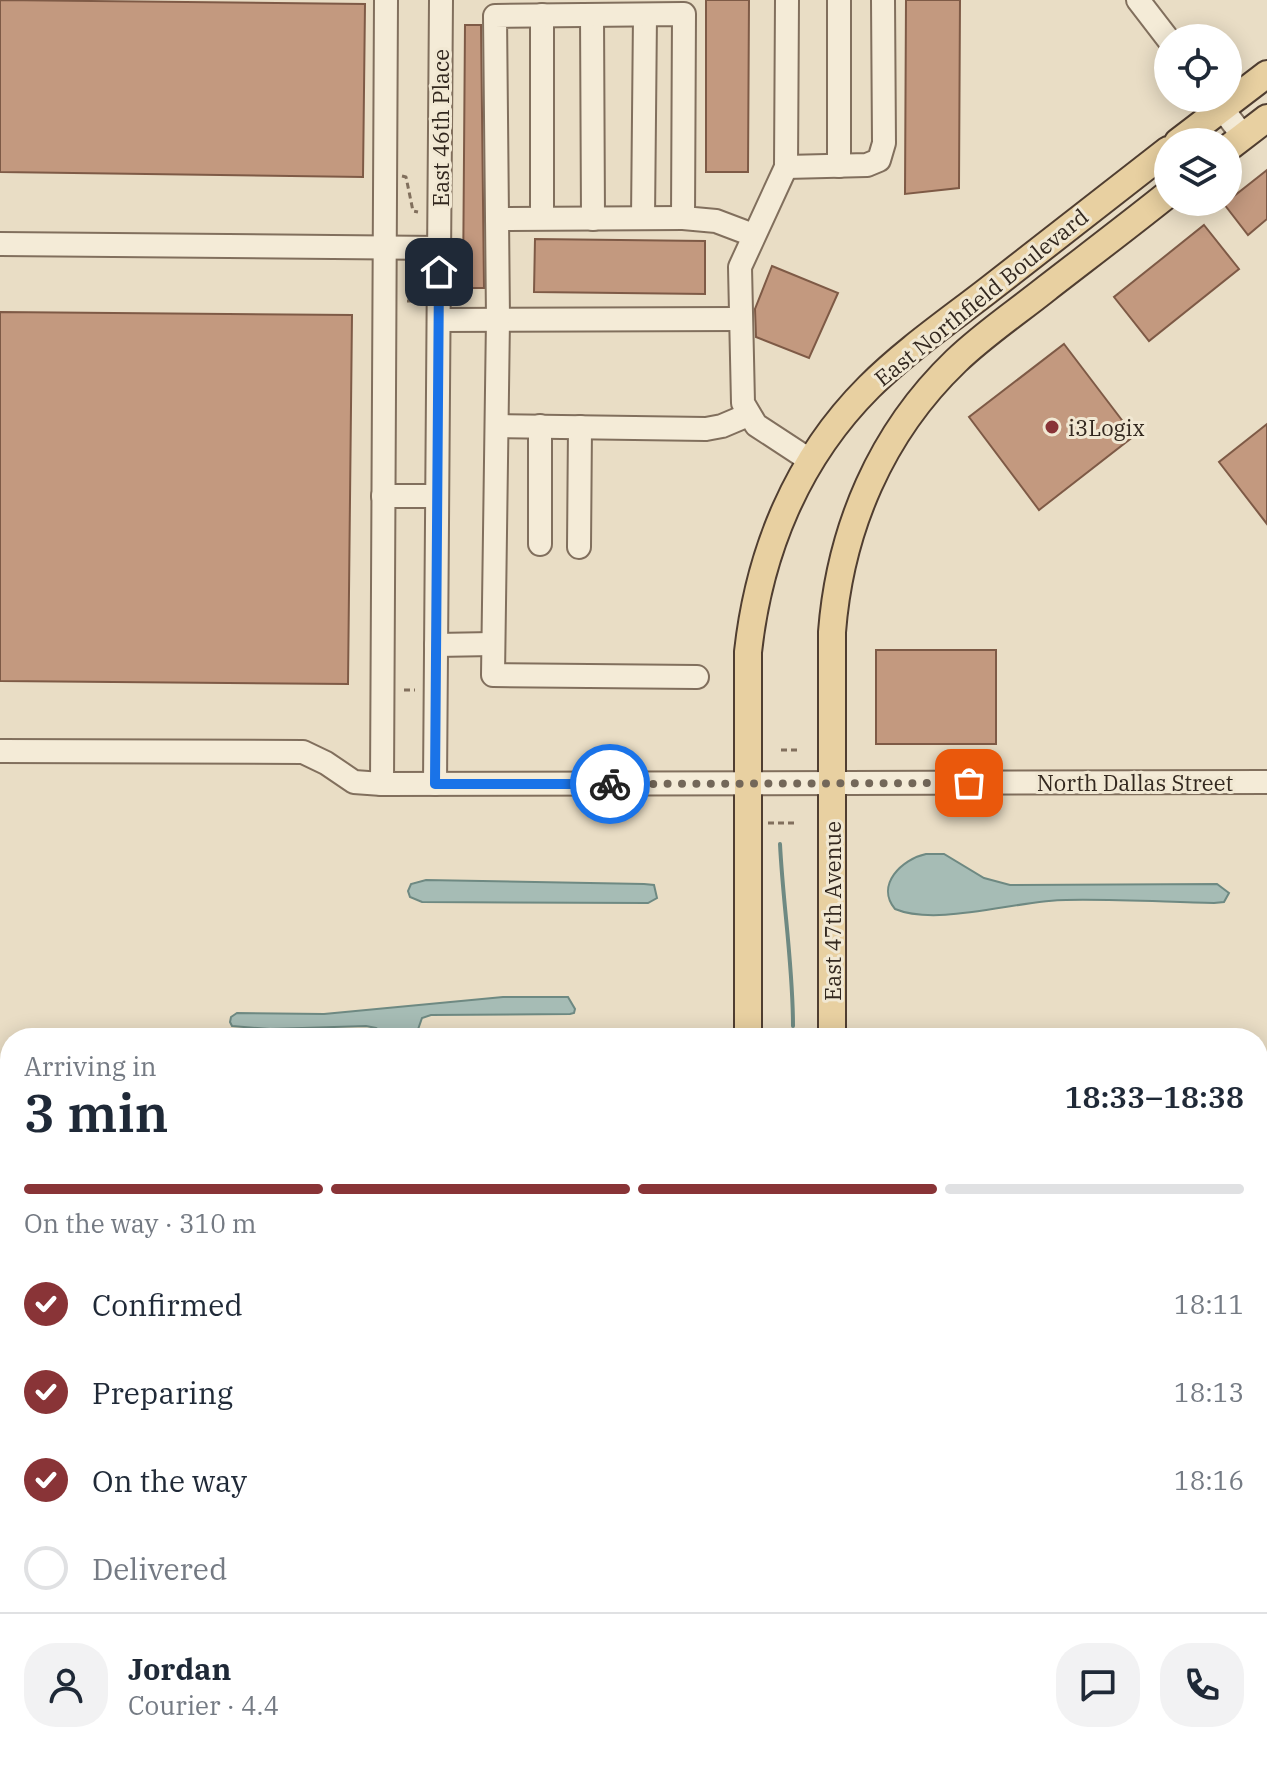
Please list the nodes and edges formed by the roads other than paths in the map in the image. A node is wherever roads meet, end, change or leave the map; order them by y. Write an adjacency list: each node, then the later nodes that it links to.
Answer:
1 (386, 0): 29 (street)
2 (441, 0): 30 (street, East 46th Place)
3 (787, 0): 20 (street)
4 (839, 0): 19 (street)
5 (883, 0): 19 (street)
6 (1138, 0): 11 (street)
7 (684, 7): 10 (street); 24 (street)
8 (542, 15): 9 (street); 22 (street); 25 (street)
9 (592, 15): 10 (street); 26 (street)
10 (645, 15): 23 (street)
11 (1156, 24)
12 (1267, 74): 13 (main road)
13 (1242, 89)
14 (1209, 112): 16 (main road)
15 (1267, 118): 17 (main road)
16 (1192, 128)
17 (1242, 137)
18 (1154, 161): 38 (main road, East Northfield Boulevard)
19 (839, 166): 20 (street)
20 (786, 167): 27 (street)
21 (1154, 205): 50 (main road, East Northfield Boulevard)
22 (542, 218): 25 (street); 26 (street)
23 (643, 218): 24 (street); 26 (street)
24 (683, 218): 27 (street)
25 (497, 219): 31 (street)
26 (593, 219)
27 (753, 235): 32 (street)
28 (0, 244): 29 (street)
29 (385, 248): 30 (street); 39 (street)
30 (439, 248): 33 (street, East 46th Place)
31 (498, 319): 32 (street); 33 (street); 35 (street)
32 (739, 319): 34 (street)
33 (439, 320): 40 (street, East 46th Place)
34 (748, 415): 37 (street); 38 (street)
35 (497, 426): 36 (street); 43 (street)
36 (540, 426): 37 (street); 41 (street)
37 (580, 427): 42 (street)
38 (811, 461): 51 (main road, East Northfield Boulevard)
39 (383, 496): 40 (street); 48 (street)
40 (437, 496): 44 (street, East 46th Place)
41 (540, 544)
42 (579, 547)
43 (493, 644): 44 (street); 45 (street)
44 (436, 645): 49 (street, East 46th Place)
45 (697, 677)
46 (0, 751): 48 (street)
47 (1267, 782): 50 (street, North Dallas Street)
48 (382, 784): 49 (street)
49 (435, 784): 51 (street)
50 (831, 784): 51 (street); 53 (main road, East 47th Avenue)
51 (748, 785): 52 (main road)
52 (748, 1028)
53 (832, 1028)

